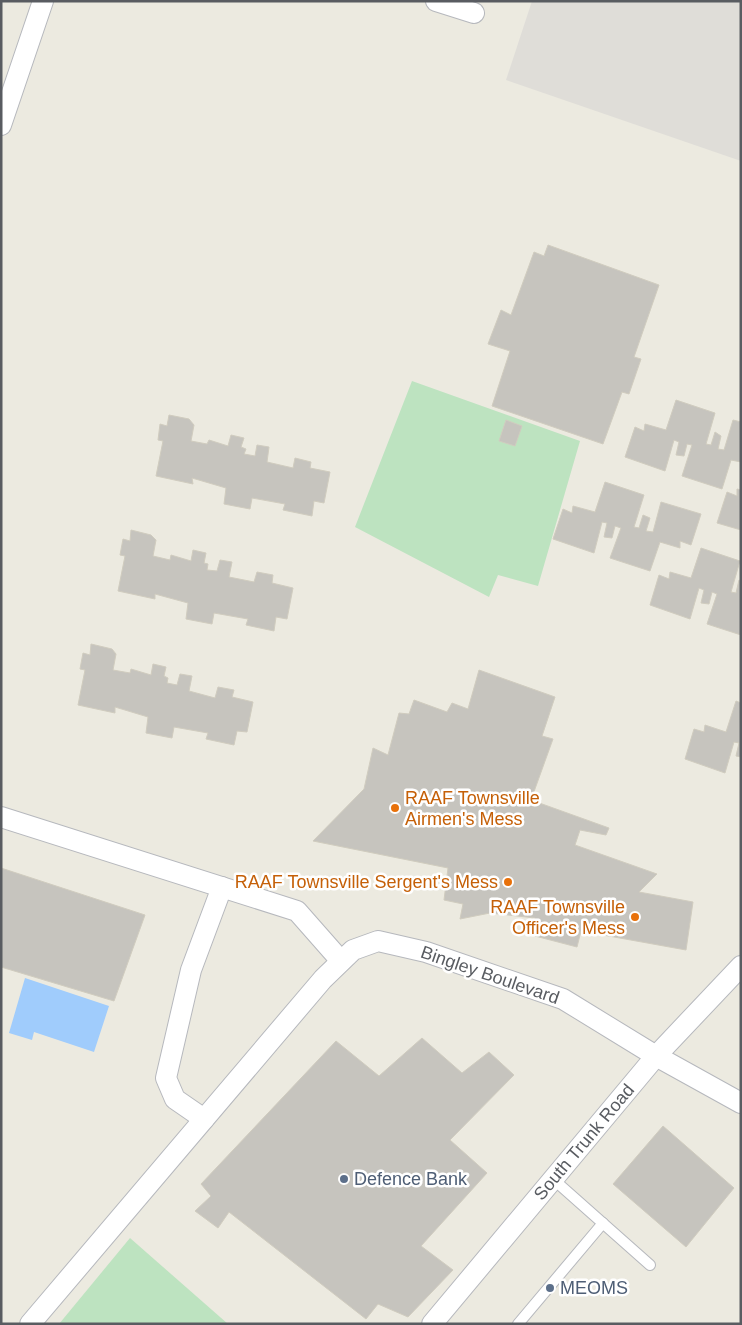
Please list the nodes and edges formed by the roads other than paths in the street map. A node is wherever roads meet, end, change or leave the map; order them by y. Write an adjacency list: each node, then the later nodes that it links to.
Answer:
1 (43, 1): 4 (street)
2 (436, 1): 3 (street)
3 (474, 13)
4 (1, 125)
5 (1, 818): 6 (street)
6 (222, 887): 7 (street); 11 (street)
7 (341, 961): 9 (street, Bingley Boulevard); 11 (street, Bingley Boulevard)
8 (741, 966): 9 (street, South Trunk Road)
9 (656, 1056): 10 (street, Bingley Boulevard); 12 (street, South Trunk Road)
10 (741, 1103)
11 (204, 1119): 15 (street, Bingley Boulevard)
12 (553, 1179): 13 (lane); 16 (street, South Trunk Road)
13 (602, 1223): 14 (lane); 17 (lane)
14 (650, 1265)
15 (30, 1324)
16 (432, 1324)
17 (518, 1324)

